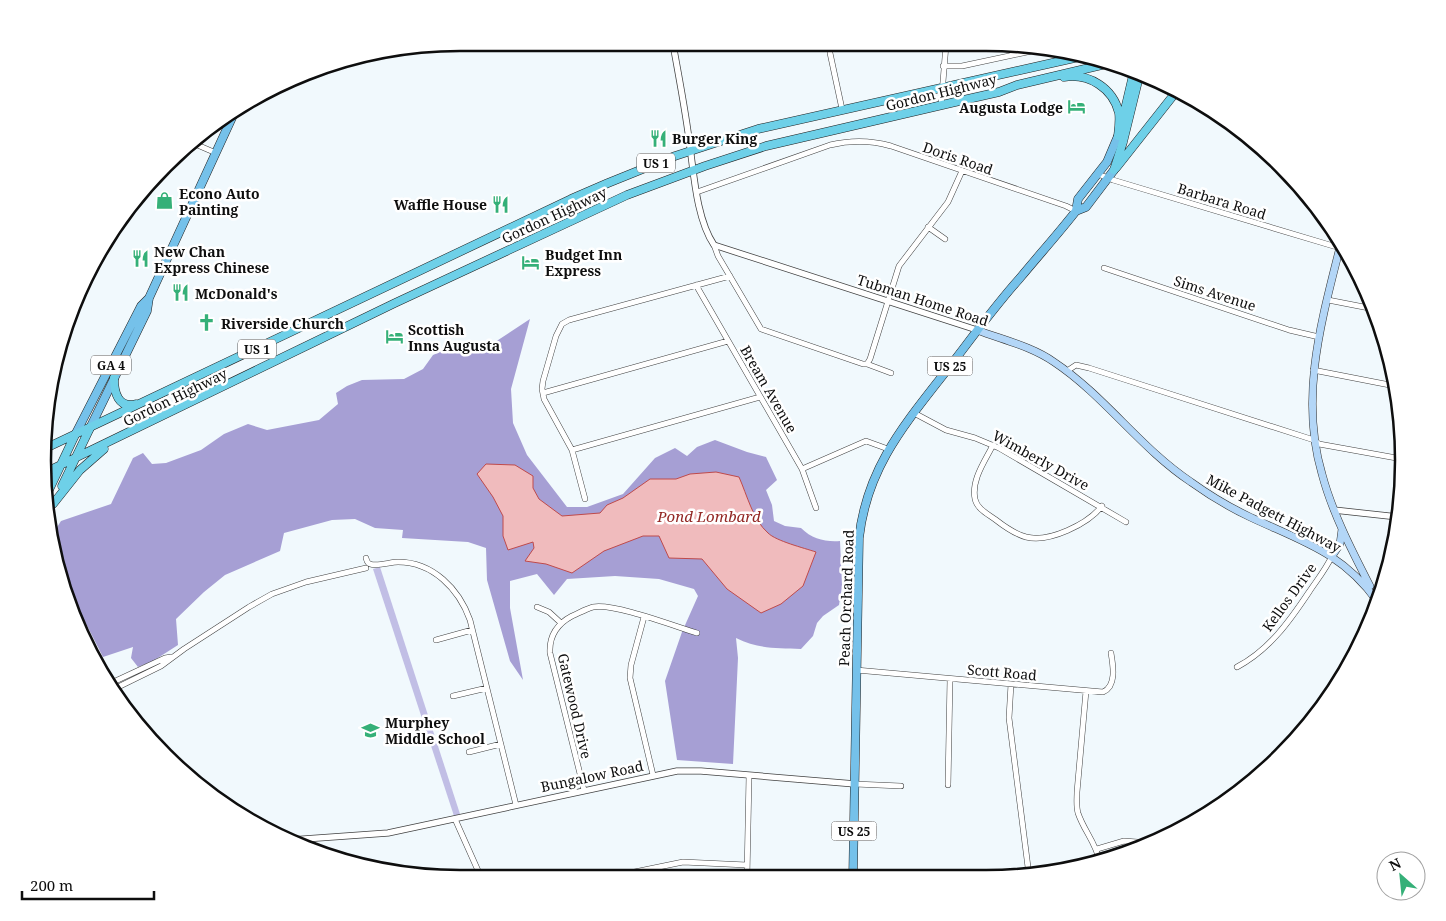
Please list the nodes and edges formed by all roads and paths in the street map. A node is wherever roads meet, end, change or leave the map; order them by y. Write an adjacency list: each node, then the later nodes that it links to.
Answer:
1 (674, 51): 20 (street)
2 (945, 51): 6 (street)
3 (830, 53): 14 (street)
4 (1022, 53): 6 (street)
5 (1065, 59): 10 (highway, Gordon Highway / US 1)
6 (943, 66): 10 (street)
7 (1096, 66): 11 (highway, Gordon Highway / US 1)
8 (1135, 80): 17 (highway, US 25)
9 (1136, 80): 23 (highway)
10 (941, 87): 13 (street); 14 (highway, Gordon Highway / US 1)
11 (999, 92): 13 (highway, Gordon Highway / US 1); 17 (highway)
12 (1173, 96): 23 (highway, US 25)
13 (941, 106): 16 (highway, Gordon Highway / US 1)
14 (842, 109): 20 (highway, Gordon Highway / US 1)
15 (230, 122): 21 (main road, GA 4)
16 (827, 132): 18 (street); 22 (highway, Gordon Highway / US 1)
17 (1118, 136): 25 (main road, Peach Orchard Road / US 25)
18 (830, 145): 24 (street, Doris Road); 27 (street, Doris Road)
19 (199, 146): 21 (street)
20 (691, 151): 22 (street); 52 (highway, Gordon Highway / US 1)
21 (216, 153): 37 (main road, GA 4)
22 (693, 170): 27 (street); 55 (highway, Gordon Highway / US 1)
23 (1114, 170): 26 (main road, Peach Orchard Road / US 25)
24 (962, 171): 28 (street, Doris Road); 29 (street)
25 (1098, 174): 26 (street, Barbara Road); 28 (main road, Peach Orchard Road / US 25)
26 (1108, 178): 28 (main road, Peach Orchard Road / US 25); 31 (street, Barbara Road)
27 (697, 192): 32 (street)
28 (1076, 212): 41 (main road, Peach Orchard Road / US 25)
29 (928, 227): 30 (street); 39 (street)
30 (945, 238)
31 (1332, 242)
32 (714, 245): 35 (street); 39 (street, Tubman Home Road)
33 (1339, 254): 38 (main road)
34 (1104, 268): 42 (street, Sims Avenue)
35 (730, 276): 36 (street); 44 (street)
36 (696, 286): 43 (street, Bream Avenue); 50 (street)
37 (149, 298): 48 (main road, GA 4); 56 (main road, GA 4)
38 (1328, 300): 40 (street); 42 (main road)
39 (887, 302): 41 (street, Tubman Home Road); 44 (street)
40 (1365, 307)
41 (977, 330): 46 (main road, Tubman Home Road); 53 (main road, Peach Orchard Road / US 25)
42 (1320, 337): 45 (main road)
43 (728, 341): 50 (street); 51 (street, Bream Avenue)
44 (867, 364): 47 (street)
45 (1313, 370): 49 (street); 57 (main road)
46 (1067, 371): 57 (street); 77 (main road, Mike Padgett Highway)
47 (891, 373)
48 (114, 378): 52 (highway); 54 (main road, GA 4)
49 (1388, 385)
50 (543, 393): 61 (street)
51 (760, 396): 61 (street); 65 (street, Bream Avenue)
52 (145, 402): 54 (highway, Gordon Highway / US 1)
53 (914, 413): 58 (street, Wimberly Drive); 60 (main road, Peach Orchard Road / US 25)
54 (90, 428): 56 (highway, Gordon Highway / US 1); 62 (highway, GA 4)
55 (136, 430): 62 (highway, Gordon Highway); 69 (highway, US 1)
56 (75, 435): 59 (highway, Gordon Highway); 64 (highway)
57 (1314, 440): 63 (street); 73 (main road)
58 (993, 445): 71 (street, Wimberly Drive); 71 (street)
59 (52, 446)
60 (888, 449): 65 (street); 91 (main road, Peach Orchard Road / US 25)
61 (572, 450): 68 (street)
62 (76, 458): 64 (highway, Gordon Highway); 70 (highway, GA 4)
63 (1395, 458)
64 (61, 465): 66 (highway, Gordon Highway); 67 (highway)
65 (802, 468): 72 (street, Bream Avenue)
66 (51, 470)
67 (52, 484)
68 (586, 499)
69 (54, 503)
70 (54, 503)
71 (1102, 506): 75 (street, Wimberly Drive)
72 (816, 508)
73 (1334, 510): 74 (street); 76 (main road)
74 (1391, 516)
75 (1126, 522)
76 (1342, 528): 77 (main road, Kellos Drive); 80 (main road)
77 (1332, 556): 81 (main road, Mike Padgett Highway); 90 (street, Kellos Drive)
78 (366, 558): 85 (street)
79 (366, 568): 89 (street)
80 (1373, 592)
81 (1372, 594)
82 (537, 607): 84 (street)
83 (644, 617): 84 (street); 86 (street); 101 (street)
84 (561, 623): 106 (street, Gatewood Drive)
85 (472, 630): 87 (street); 96 (street)
86 (697, 633)
87 (436, 640)
88 (1111, 653): 97 (street, Scott Road)
89 (171, 657): 93 (street); 95 (street)
90 (1237, 668)
91 (856, 670): 92 (street, Scott Road); 103 (main road, Peach Orchard Road / US 25)
92 (950, 679): 94 (street, Scott Road); 104 (street)
93 (116, 681)
94 (1011, 684): 97 (street, Scott Road); 114 (street)
95 (119, 687)
96 (487, 688): 98 (street); 99 (street)
97 (1086, 691): 111 (street)
98 (453, 696)
99 (501, 744): 100 (street); 107 (street)
100 (469, 752)
101 (653, 775): 102 (street, Bungalow Road); 106 (street, Bungalow Road)
102 (749, 776): 103 (street, Bungalow Road); 113 (street)
103 (855, 784): 105 (street, Bungalow Road); 118 (main road, Peach Orchard Road / US 25)
104 (948, 785)
105 (902, 786)
106 (584, 790): 107 (street, Bungalow Road)
107 (516, 805): 108 (street, Bungalow Road)
108 (455, 818): 109 (street, Bungalow Road); 115 (street)
109 (304, 839)
110 (1135, 841): 111 (street)
111 (1097, 849): 112 (street)
112 (1098, 854)
113 (747, 864): 116 (street); 117 (street)
114 (1028, 867)
115 (478, 870)
116 (644, 870)
117 (747, 870)
118 (853, 870)

